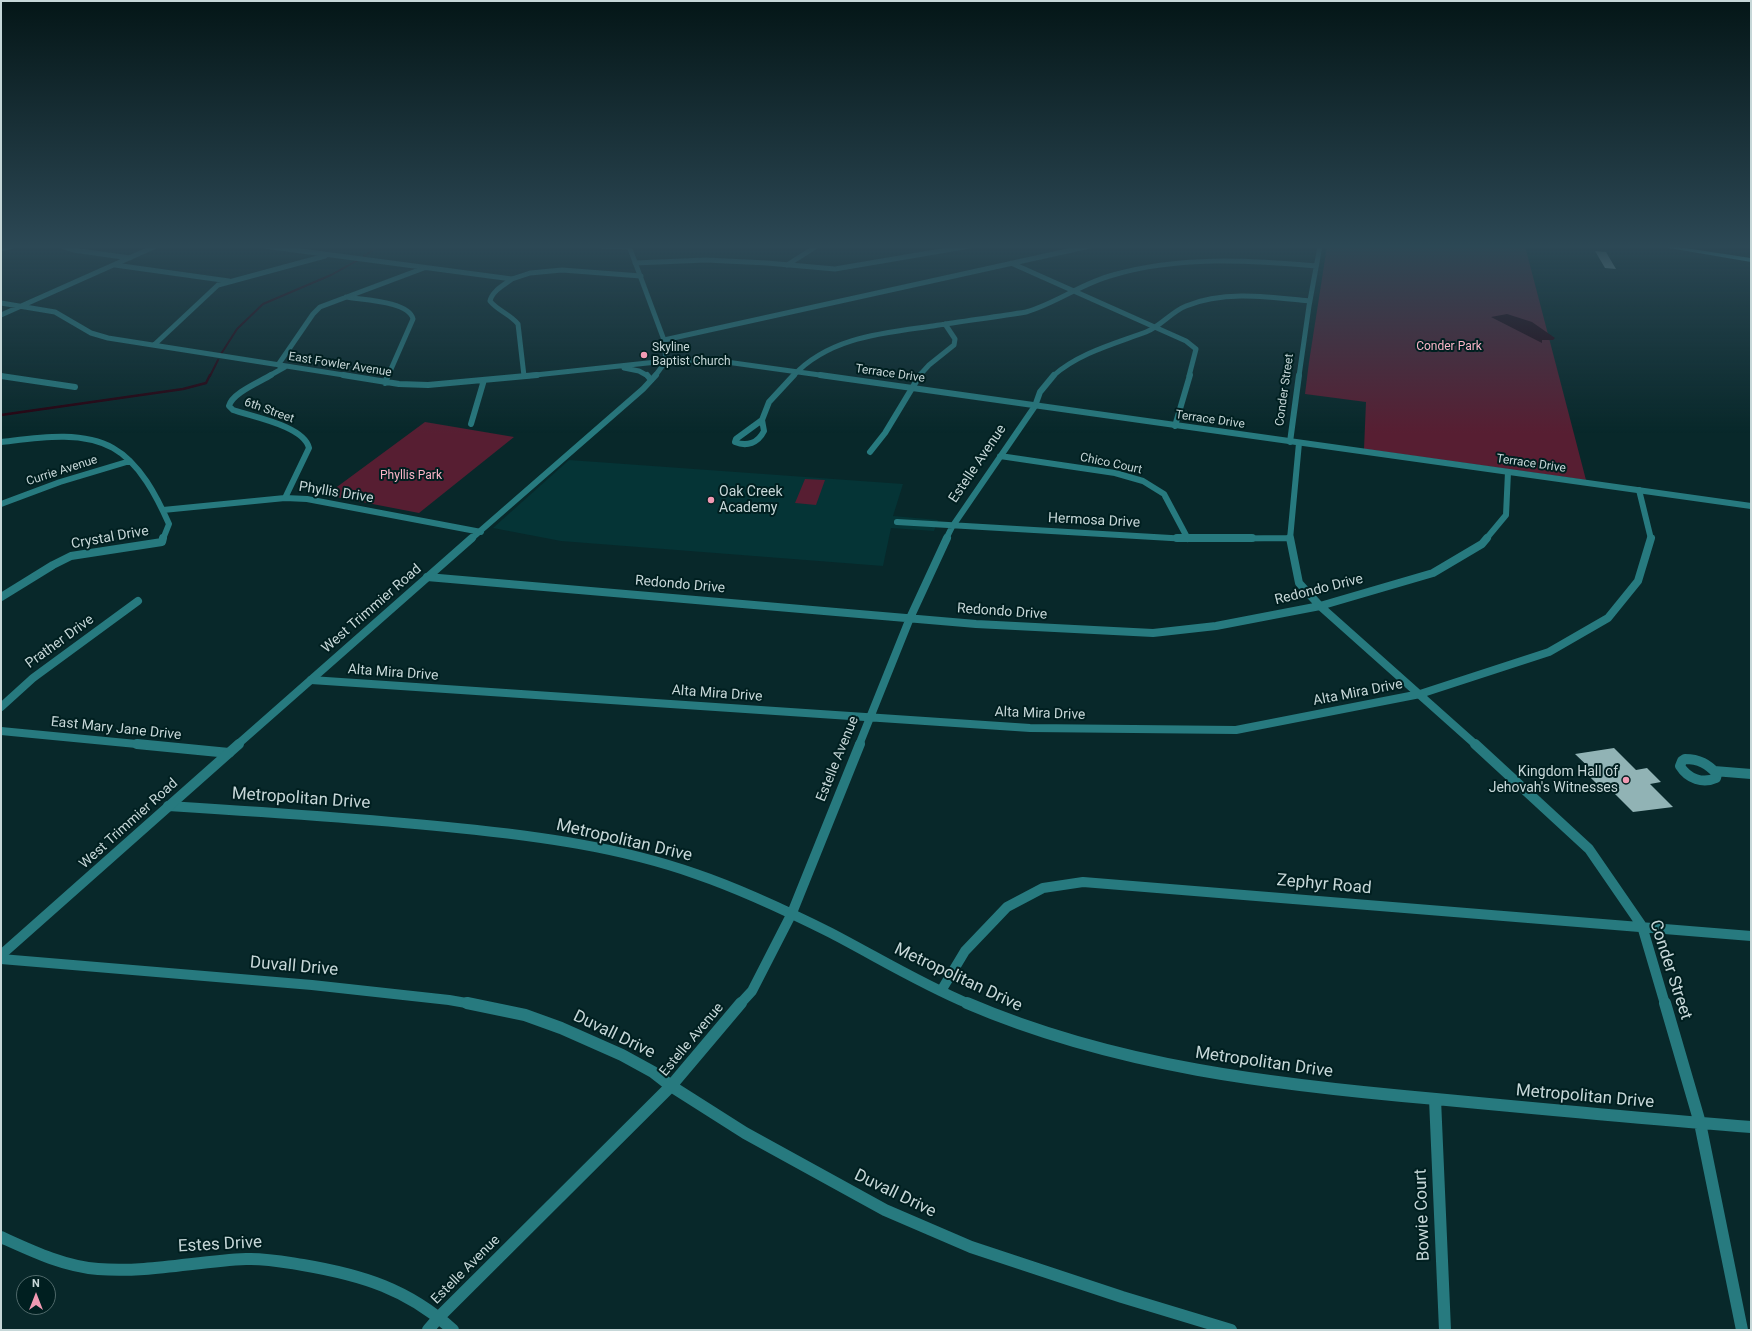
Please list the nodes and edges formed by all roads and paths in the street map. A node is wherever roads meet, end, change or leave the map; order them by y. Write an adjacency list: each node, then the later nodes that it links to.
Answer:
1 (16, 308): 13 (street)
2 (26, 308): 17 (street, East Fowler Avenue)
3 (193, 308): 17 (street)
4 (319, 308): 19 (street)
5 (404, 308): 27 (street)
6 (497, 308): 24 (street)
7 (653, 308): 16 (street)
8 (810, 308): 16 (street)
9 (1041, 308): 14 (street)
10 (1114, 308): 15 (street)
11 (1180, 308): 15 (street, Estelle Avenue)
12 (1309, 308): 35 (street, Conder Street)
13 (1, 315)
14 (945, 324): 22 (street); 29 (street)
15 (1157, 327): 30 (street, Estelle Avenue); 33 (street)
16 (664, 340): 18 (street)
17 (154, 345): 19 (street, East Fowler Avenue)
18 (666, 361): 21 (street, East Fowler Avenue); 22 (street, Terrace Drive); 26 (street, West Trimmier Road)
19 (278, 365): 20 (street, East Fowler Avenue)
20 (284, 367): 27 (street, East Fowler Avenue); 41 (street, 6th Street)
21 (613, 367): 24 (street, East Fowler Avenue); 26 (street)
22 (797, 372): 29 (street, Terrace Drive); 31 (street)
23 (1, 376): 28 (street)
24 (524, 376): 25 (street, East Fowler Avenue)
25 (484, 380): 27 (street, East Fowler Avenue); 32 (street)
26 (651, 380): 47 (street, West Trimmier Road)
27 (385, 383)
28 (75, 387)
29 (911, 388): 30 (street, Terrace Drive); 36 (street)
30 (1034, 406): 33 (street, Terrace Drive); 37 (street, Estelle Avenue)
31 (762, 420): 31 (street)
32 (471, 424)
33 (1175, 426): 35 (street, Terrace Drive)
34 (1, 442): 38 (street)
35 (1294, 442): 39 (street, Terrace Drive); 48 (street, Conder Street)
36 (870, 452)
37 (1000, 456): 46 (street, Estelle Avenue); 49 (street, Chico Court)
38 (130, 461): 42 (street, Currie Avenue); 44 (street)
39 (1508, 472): 40 (street, Terrace Drive); 53 (street, Redondo Drive)
40 (1639, 490): 43 (street, Terrace Drive); 56 (street, Alta Mira Drive)
41 (285, 498): 44 (street, Phyllis Drive); 47 (street, Phyllis Drive)
42 (1, 504)
43 (1751, 506)
44 (163, 510): 51 (street, Crystal Drive)
45 (897, 522): 46 (street, Hermosa Drive)
46 (952, 527): 49 (street, Hermosa Drive); 54 (street, Estelle Avenue)
47 (481, 532): 50 (street, West Trimmier Road)
48 (1290, 538): 49 (street, Hermosa Drive); 53 (street, Conder Street)
49 (1188, 539)
50 (428, 577): 54 (street, Redondo Drive); 55 (street, West Trimmier Road)
51 (1, 598)
52 (138, 601): 57 (street, Prather Drive)
53 (1320, 606): 54 (street, Redondo Drive); 56 (street, Conder Street)
54 (910, 618): 58 (street, Estelle Avenue)
55 (311, 680): 58 (street, Alta Mira Drive); 60 (street, West Trimmier Road)
56 (1420, 694): 58 (street, Alta Mira Drive); 65 (street, Conder Street)
57 (1, 708)
58 (870, 718): 64 (street, Estelle Avenue)
59 (1, 731): 60 (street, East Mary Jane Drive)
60 (229, 753): 63 (street, West Trimmier Road)
61 (1714, 771): 62 (street)
62 (1751, 774)
63 (168, 806): 64 (street, Metropolitan Drive); 67 (street, West Trimmier Road)
64 (792, 913): 69 (street, Metropolitan Drive); 70 (street, Estelle Avenue)
65 (1642, 926): 66 (street, Zephyr Road); 69 (street, Zephyr Road); 72 (street, Conder Street)
66 (1751, 936)
67 (1, 955)
68 (1, 959): 70 (street, Duvall Drive)
69 (940, 990): 71 (street, Metropolitan Drive)
70 (672, 1086): 75 (street, Estelle Avenue); 78 (street, Duvall Drive)
71 (1435, 1099): 72 (street, Metropolitan Drive); 79 (street, Bowie Court)
72 (1700, 1123): 73 (street, Metropolitan Drive); 80 (street, Conder Street)
73 (1751, 1127)
74 (1, 1237): 75 (street, Estes Drive)
75 (440, 1316): 76 (street, Estelle Avenue); 77 (street, Estes Drive)
76 (428, 1330)
77 (453, 1330)
78 (1231, 1330)
79 (1445, 1330)
80 (1742, 1330)

